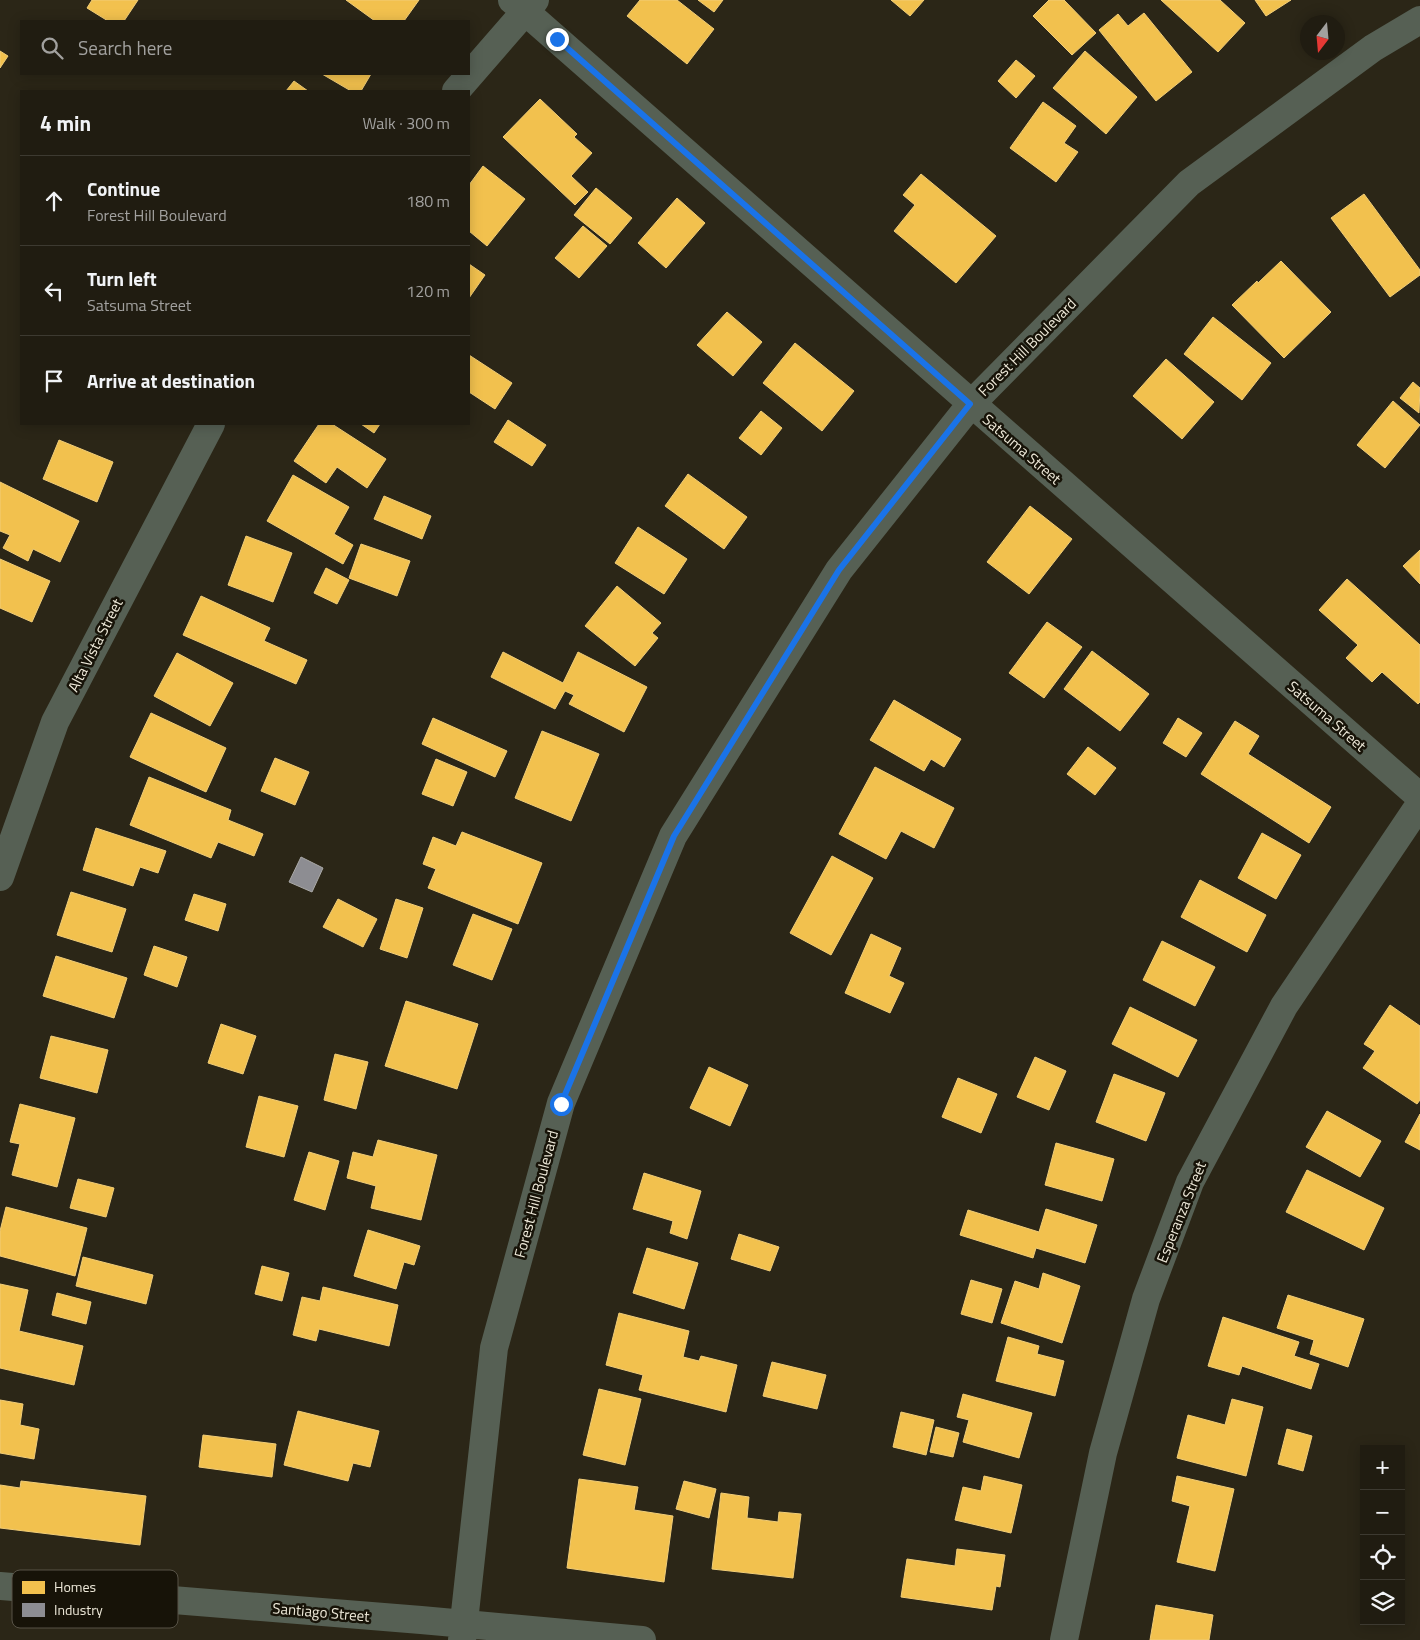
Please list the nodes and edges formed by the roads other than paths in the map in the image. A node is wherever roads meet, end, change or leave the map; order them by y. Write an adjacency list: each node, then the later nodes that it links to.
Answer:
1 (524, 4): 3 (street); 6 (street, Satsuma Street)
2 (1420, 20): 6 (street, Forest Hill Boulevard)
3 (470, 73)
4 (469, 75): 5 (street)
5 (457, 90)
6 (970, 404): 8 (street, Satsuma Street); 12 (street, Forest Hill Boulevard)
7 (210, 425): 10 (street, Alta Vista Street)
8 (1420, 798)
9 (1420, 804): 14 (street, Esperanza Street)
10 (0, 876)
11 (178, 1604): 12 (street, Santiago Street)
12 (463, 1632): 13 (street, Santiago Street)
13 (642, 1640)
14 (1064, 1640)

